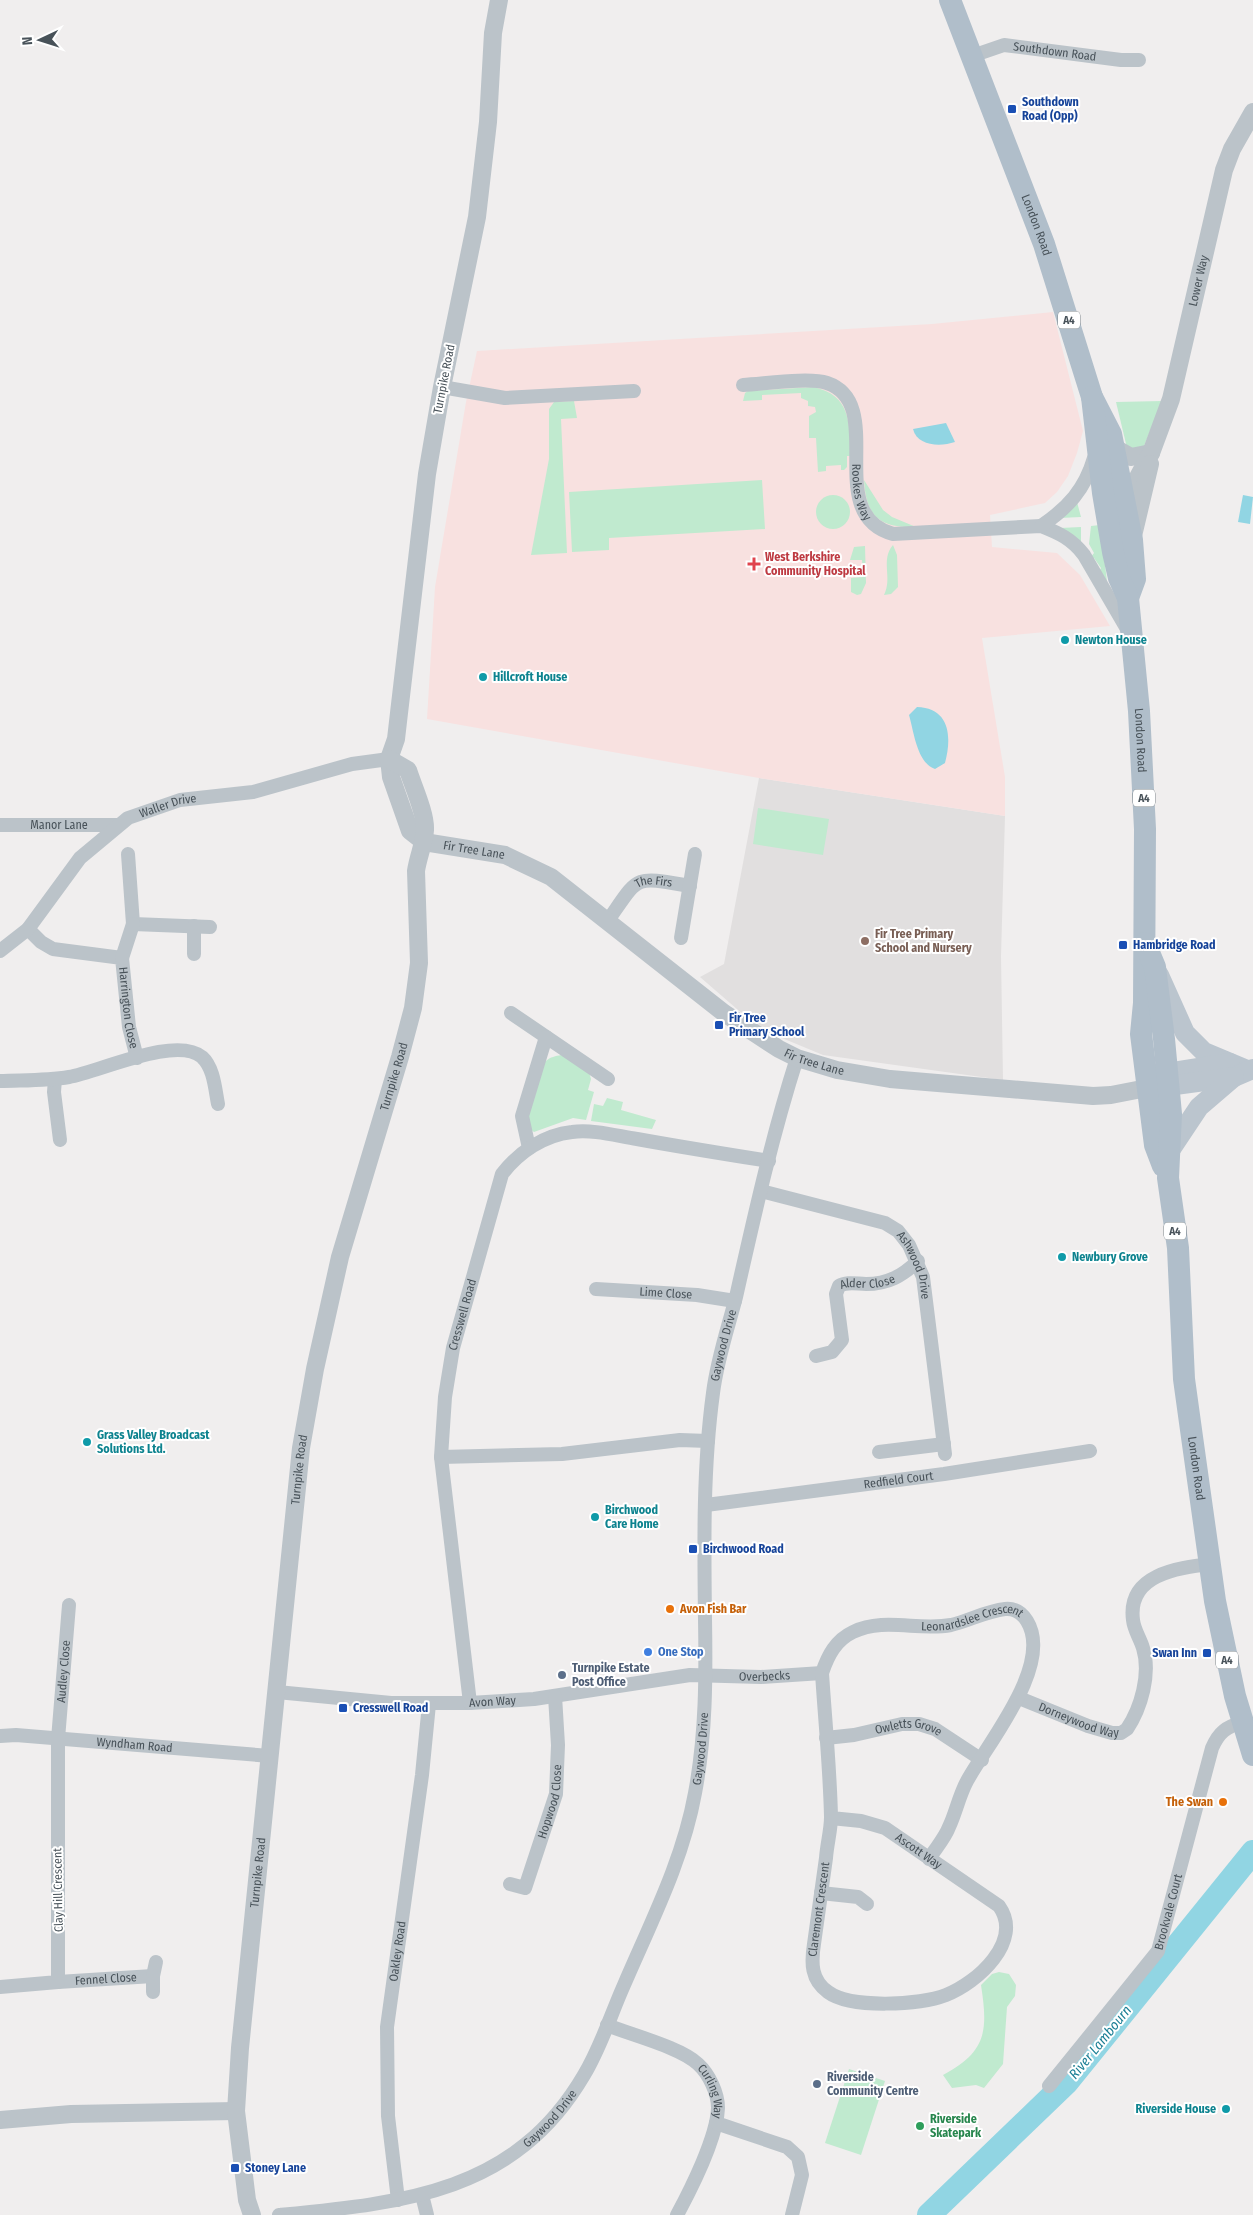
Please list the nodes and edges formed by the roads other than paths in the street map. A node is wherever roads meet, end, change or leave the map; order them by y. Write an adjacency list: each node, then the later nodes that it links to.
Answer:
1 (499, 0): 7 (street, Turnpike Road)
2 (950, 0): 3 (main road, A4)
3 (972, 56): 4 (street, Southdown Road); 9 (main road, London Road / A4)
4 (1139, 60)
5 (1253, 112): 10 (street, Lower Way)
6 (743, 385): 12 (street, Rookes Way)
7 (442, 387): 8 (street); 15 (street, Turnpike Road)
8 (634, 391)
9 (1106, 448): 10 (street); 11 (main road, London Road / A4); 12 (street); 13 (main road, London Road / A4)
10 (1151, 453): 11 (street, Lower Way); 13 (street, Lower Way)
11 (1124, 501): 13 (main road, London Road / A4)
12 (1041, 526): 14 (street, Rookes Way)
13 (1122, 541): 14 (main road, London Road / A4)
14 (1131, 636): 28 (main road, London Road / A4)
15 (389, 759): 16 (street, Waller Drive); 18 (street, Turnpike Road)
16 (118, 824): 17 (street, Manor Lane); 26 (street, Waller Drive)
17 (0, 825)
18 (424, 842): 22 (street, Fir Tree Lane); 62 (street, Turnpike Road)
19 (128, 854): 23 (street)
20 (695, 854): 21 (street, The Firs)
21 (690, 886): 22 (street, The Firs); 27 (street, The Firs)
22 (607, 922): 36 (street, Fir Tree Lane)
23 (133, 924): 24 (street); 31 (street, Harrington Close)
24 (194, 926): 25 (street); 30 (street)
25 (210, 927)
26 (28, 929): 29 (street, Waller Drive); 31 (street, Harrington Close)
27 (681, 938)
28 (1145, 943): 32 (main road, London Road / A4); 41 (main road, London Road / A4)
29 (0, 951)
30 (194, 954)
31 (122, 958): 35 (street, Harrington Close)
32 (1155, 966): 37 (main road); 41 (main road, London Road / A4)
33 (511, 1014): 34 (street)
34 (546, 1038): 39 (street); 44 (street)
35 (137, 1058): 38 (street, Harrington Close); 42 (street, Harrington Close)
36 (797, 1058): 41 (street, Fir Tree Lane); 46 (street, Gaywood Drive)
37 (1241, 1070): 41 (main road); 45 (main road)
38 (55, 1079): 40 (street, Harrington Close); 43 (street)
39 (608, 1079)
40 (0, 1081)
41 (1160, 1083): 45 (main road, London Road / A4); 47 (main road, London Road / A4)
42 (220, 1098)
43 (60, 1140)
44 (529, 1148): 46 (street, Cresswell Road); 56 (street, Cresswell Road)
45 (1169, 1152): 47 (main road, London Road / A4)
46 (769, 1161): 48 (street, Gaywood Drive)
47 (1168, 1178): 58 (main road, London Road / A4)
48 (761, 1192): 49 (street, Ashwood Drive); 51 (street, Gaywood Drive)
49 (918, 1262): 52 (street, Alder Close); 55 (street, Ashwood Drive)
50 (596, 1289): 51 (street, Lime Close)
51 (735, 1301): 53 (street, Gaywood Drive)
52 (816, 1356)
53 (708, 1441): 56 (street); 57 (street, Gaywood Drive)
54 (1090, 1451): 57 (street, Redfield Court)
55 (879, 1452)
56 (441, 1456): 66 (street, Cresswell Road)
57 (706, 1505): 61 (street, Gaywood Drive)
58 (1210, 1564): 64 (street, Dorneywood Way); 67 (main road, London Road / A4)
59 (69, 1605): 70 (street, Audley Close)
60 (822, 1673): 61 (street, Overbecks); 64 (street, Leonardslee Crescent); 69 (street, Claremont Crescent)
61 (706, 1674): 63 (street, Avon Way); 83 (street, Gaywood Drive)
62 (277, 1692): 65 (street, Avon Way); 72 (street, Turnpike Road)
63 (555, 1696): 66 (street, Avon Way); 76 (street, Hopwood Close)
64 (1019, 1698): 73 (street, Leonardslee Crescent)
65 (429, 1704): 66 (street, Avon Way); 89 (street, Oakley Road)
66 (470, 1704)
67 (1243, 1722): 71 (main road, London Road / A4); 84 (street, Brookvale Court)
68 (0, 1736): 70 (street, Wyndham Road)
69 (826, 1738): 73 (street, Owletts Grove); 74 (street, Claremont Crescent)
70 (58, 1739): 72 (street, Wyndham Road); 80 (street, Clay Hill Crescent)
71 (1253, 1755)
72 (270, 1756): 85 (street, Turnpike Road)
73 (982, 1760): 75 (street, Leonardslee Crescent)
74 (831, 1818): 75 (street, Ascott Way); 77 (street, Claremont Crescent)
75 (929, 1859): 79 (street, Ascott Way)
76 (510, 1884)
77 (821, 1893): 78 (street); 79 (street, Claremont Crescent)
78 (867, 1904)
79 (999, 1906)
80 (58, 1982): 81 (street); 82 (street, Fennel Close)
81 (0, 1987)
82 (153, 1992)
83 (607, 2025): 87 (street, Curling Way); 88 (street, Gaywood Drive)
84 (1050, 2086)
85 (236, 2111): 86 (street); 90 (street, Turnpike Road)
86 (0, 2120)
87 (716, 2123): 93 (street, Curling Way); 94 (street)
88 (422, 2195): 89 (street, Gaywood Drive); 92 (street)
89 (398, 2200): 91 (street, Gaywood Drive)
90 (252, 2215)
91 (279, 2215)
92 (427, 2215)
93 (677, 2215)
94 (792, 2215)

